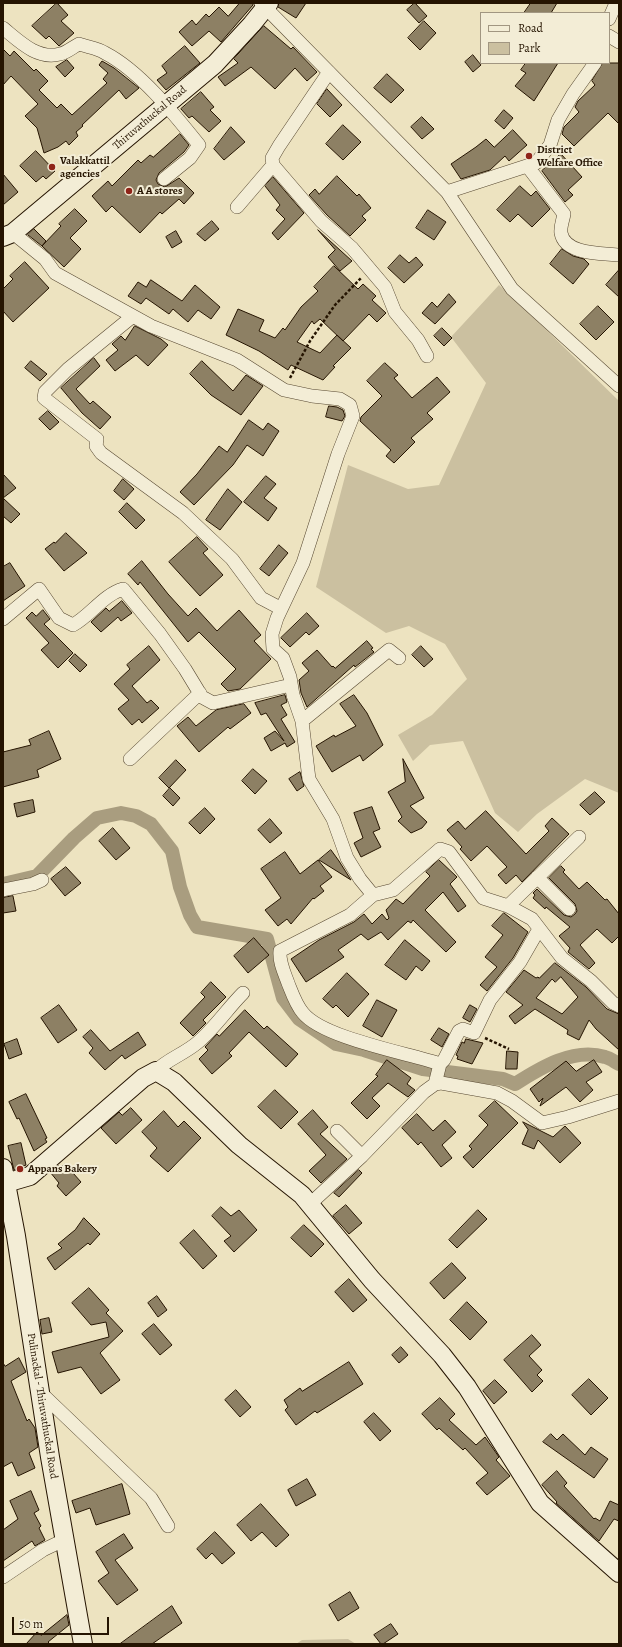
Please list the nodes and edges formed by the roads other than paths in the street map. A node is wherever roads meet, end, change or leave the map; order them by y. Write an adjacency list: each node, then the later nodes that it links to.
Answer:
1 (616, 3): 3 (street)
2 (265, 5): 8 (street); 9 (street, Thiruvathuckal Road)
3 (610, 17)
4 (3, 28): 9 (street)
5 (610, 37): 6 (street)
6 (619, 42)
7 (594, 64): 11 (street)
8 (329, 72): 10 (street); 13 (street)
9 (166, 106): 12 (street); 15 (street, Thiruvathuckal Road)
10 (273, 165): 14 (street); 18 (street)
11 (528, 167): 13 (street); 16 (street)
12 (164, 179)
13 (447, 192): 19 (street)
14 (237, 207)
15 (8, 235): 17 (street)
16 (619, 255)
17 (133, 316): 20 (street); 20 (street)
18 (427, 356)
19 (619, 386)
20 (280, 608): 23 (street)
21 (3, 619): 24 (street)
22 (399, 658): 25 (street)
23 (291, 685): 24 (street); 25 (street)
24 (200, 693): 26 (street)
25 (302, 721): 31 (street)
26 (130, 759)
27 (578, 837): 28 (street)
28 (537, 877): 32 (street); 33 (street)
29 (42, 880): 30 (street)
30 (3, 890)
31 (373, 895): 32 (street); 37 (street)
32 (508, 906): 34 (street)
33 (569, 909)
34 (539, 928): 36 (street); 37 (street)
35 (243, 993): 38 (street)
36 (619, 1006)
37 (440, 1066): 39 (street)
38 (156, 1071): 43 (street); 44 (street)
39 (435, 1084): 40 (street); 42 (street)
40 (619, 1101)
41 (337, 1131): 42 (street)
42 (362, 1156): 44 (street)
43 (4, 1177): 45 (street, Pulinackal - Thiruvathuckal Road)
44 (310, 1204): 48 (street)
45 (40, 1392): 46 (street); 47 (street, Pulinackal - Thiruvathuckal Road)
46 (168, 1526)
47 (64, 1540): 49 (street); 50 (street, Pulinackal - Thiruvathuckal Road)
48 (619, 1573)
49 (3, 1577)
50 (83, 1644)

